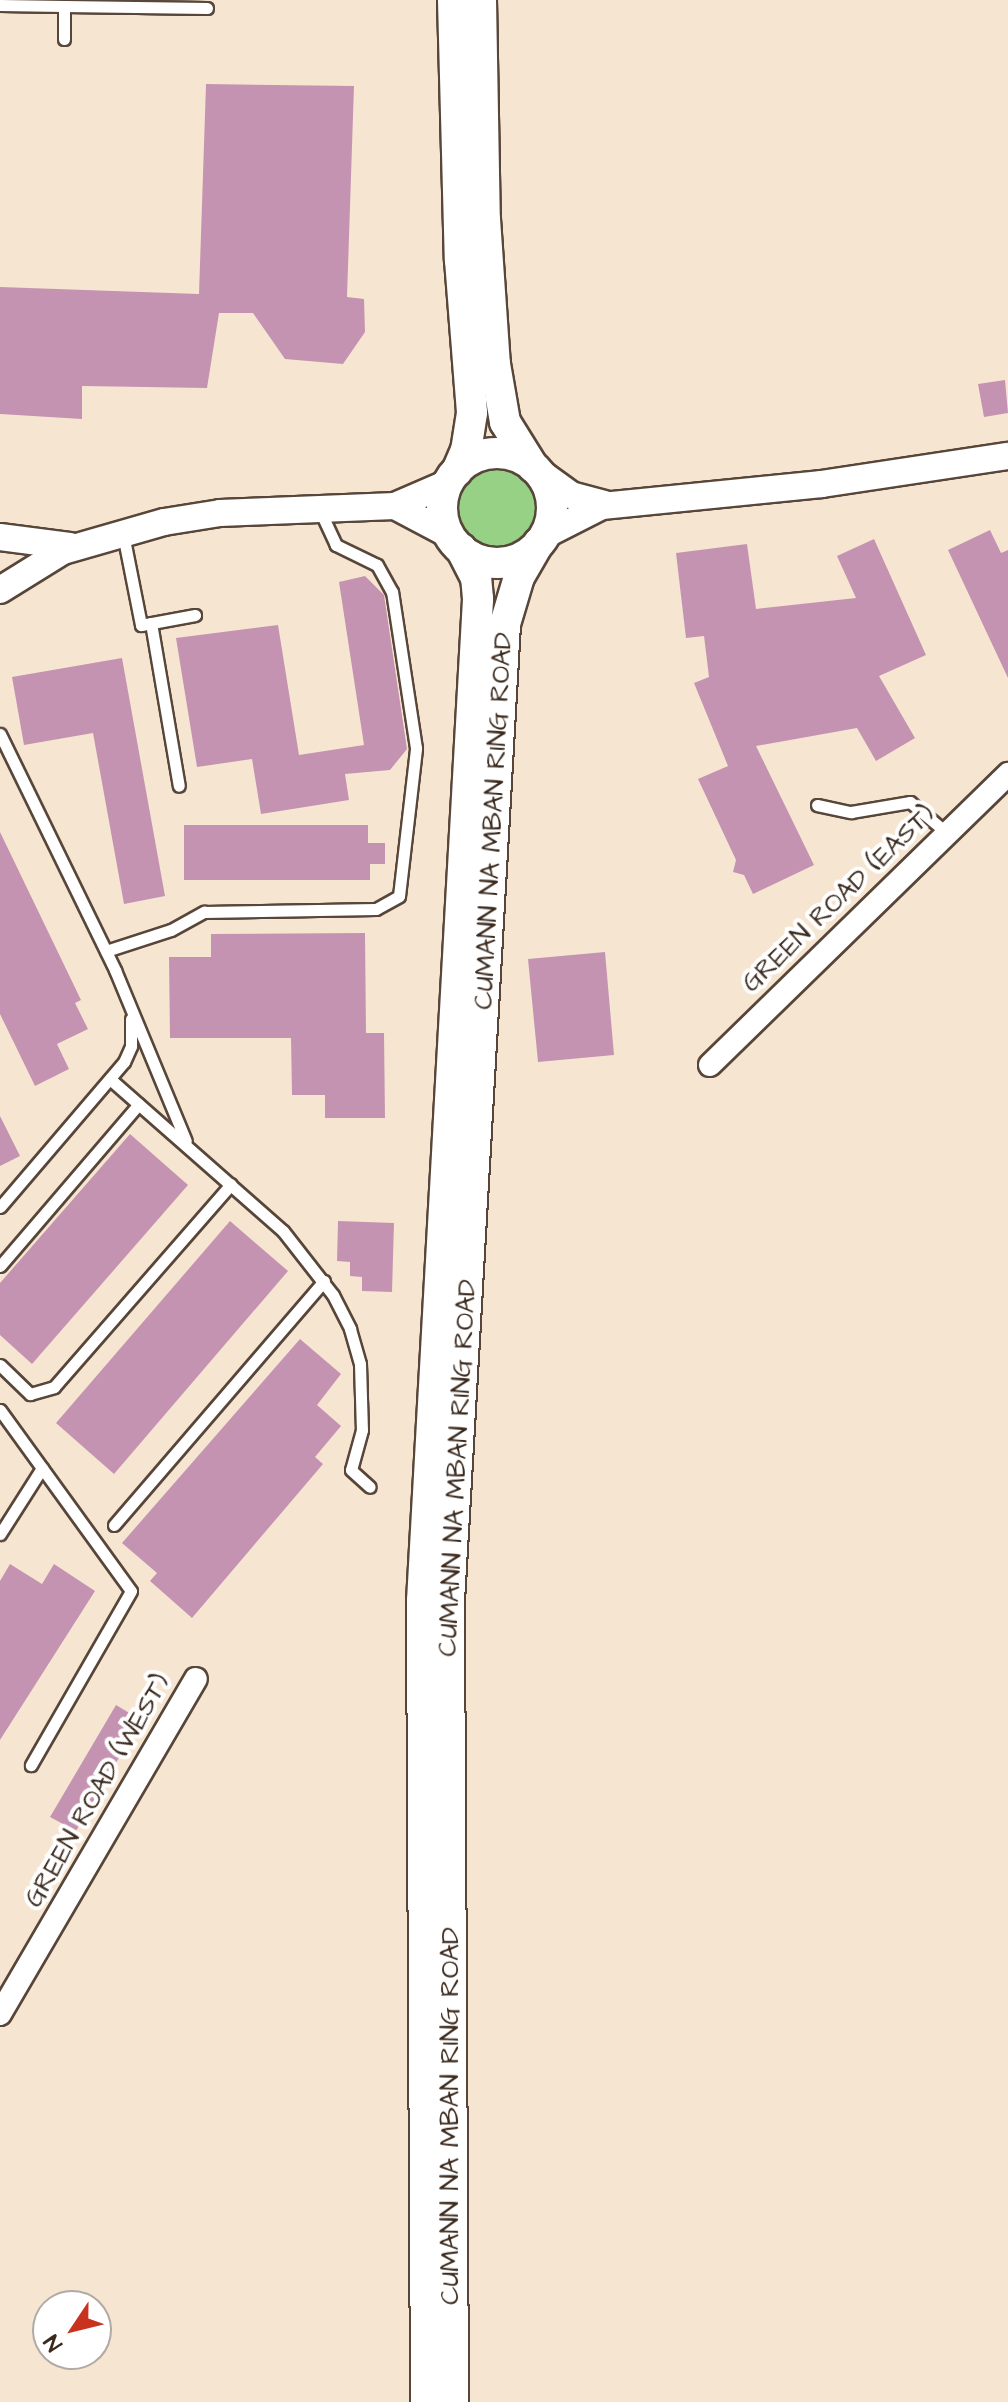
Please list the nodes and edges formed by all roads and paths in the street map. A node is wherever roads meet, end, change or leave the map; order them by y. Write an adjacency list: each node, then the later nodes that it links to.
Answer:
1 (453, 0): 9 (main road)
2 (481, 0): 8 (main road)
3 (0, 5): 4 (lane)
4 (64, 6): 5 (lane); 6 (lane)
5 (207, 8)
6 (64, 39)
7 (1008, 456): 10 (street)
8 (536, 469): 9 (main road); 10 (street); 15 (main road)
9 (453, 477): 11 (street); 16 (main road)
10 (614, 504): 15 (street)
11 (395, 506): 12 (street); 16 (street)
12 (319, 509): 13 (street); 26 (lane)
13 (123, 533): 17 (street); 20 (lane)
14 (0, 537): 17 (street)
15 (542, 539): 16 (main road); 46 (main road, CUMANN NA MBAN RING ROAD)
16 (456, 542): 45 (main road, CUMANN NA MBAN RING ROAD)
17 (85, 544): 18 (street)
18 (0, 590)
19 (195, 615): 20 (lane)
20 (151, 623): 23 (lane)
21 (0, 734): 26 (lane)
22 (1008, 774): 25 (street, GREEN ROAD (EAST))
23 (179, 786)
24 (817, 805): 25 (lane)
25 (947, 833): 28 (street, GREEN ROAD (EAST))
26 (106, 951): 27 (lane)
27 (123, 988): 29 (lane); 31 (lane)
28 (710, 1065)
29 (110, 1079): 30 (lane); 33 (lane)
30 (139, 1104): 31 (lane); 34 (lane)
31 (199, 1157): 32 (lane)
32 (231, 1184): 35 (lane); 36 (lane)
33 (0, 1207)
34 (0, 1266)
35 (324, 1281): 39 (lane); 40 (lane)
36 (0, 1365)
37 (0, 1410): 38 (lane)
38 (42, 1468): 41 (lane); 43 (lane)
39 (370, 1487)
40 (114, 1525)
41 (0, 1534)
42 (196, 1679): 44 (street, GREEN ROAD (WEST))
43 (31, 1765)
44 (0, 2014)
45 (426, 2402)
46 (453, 2402)

